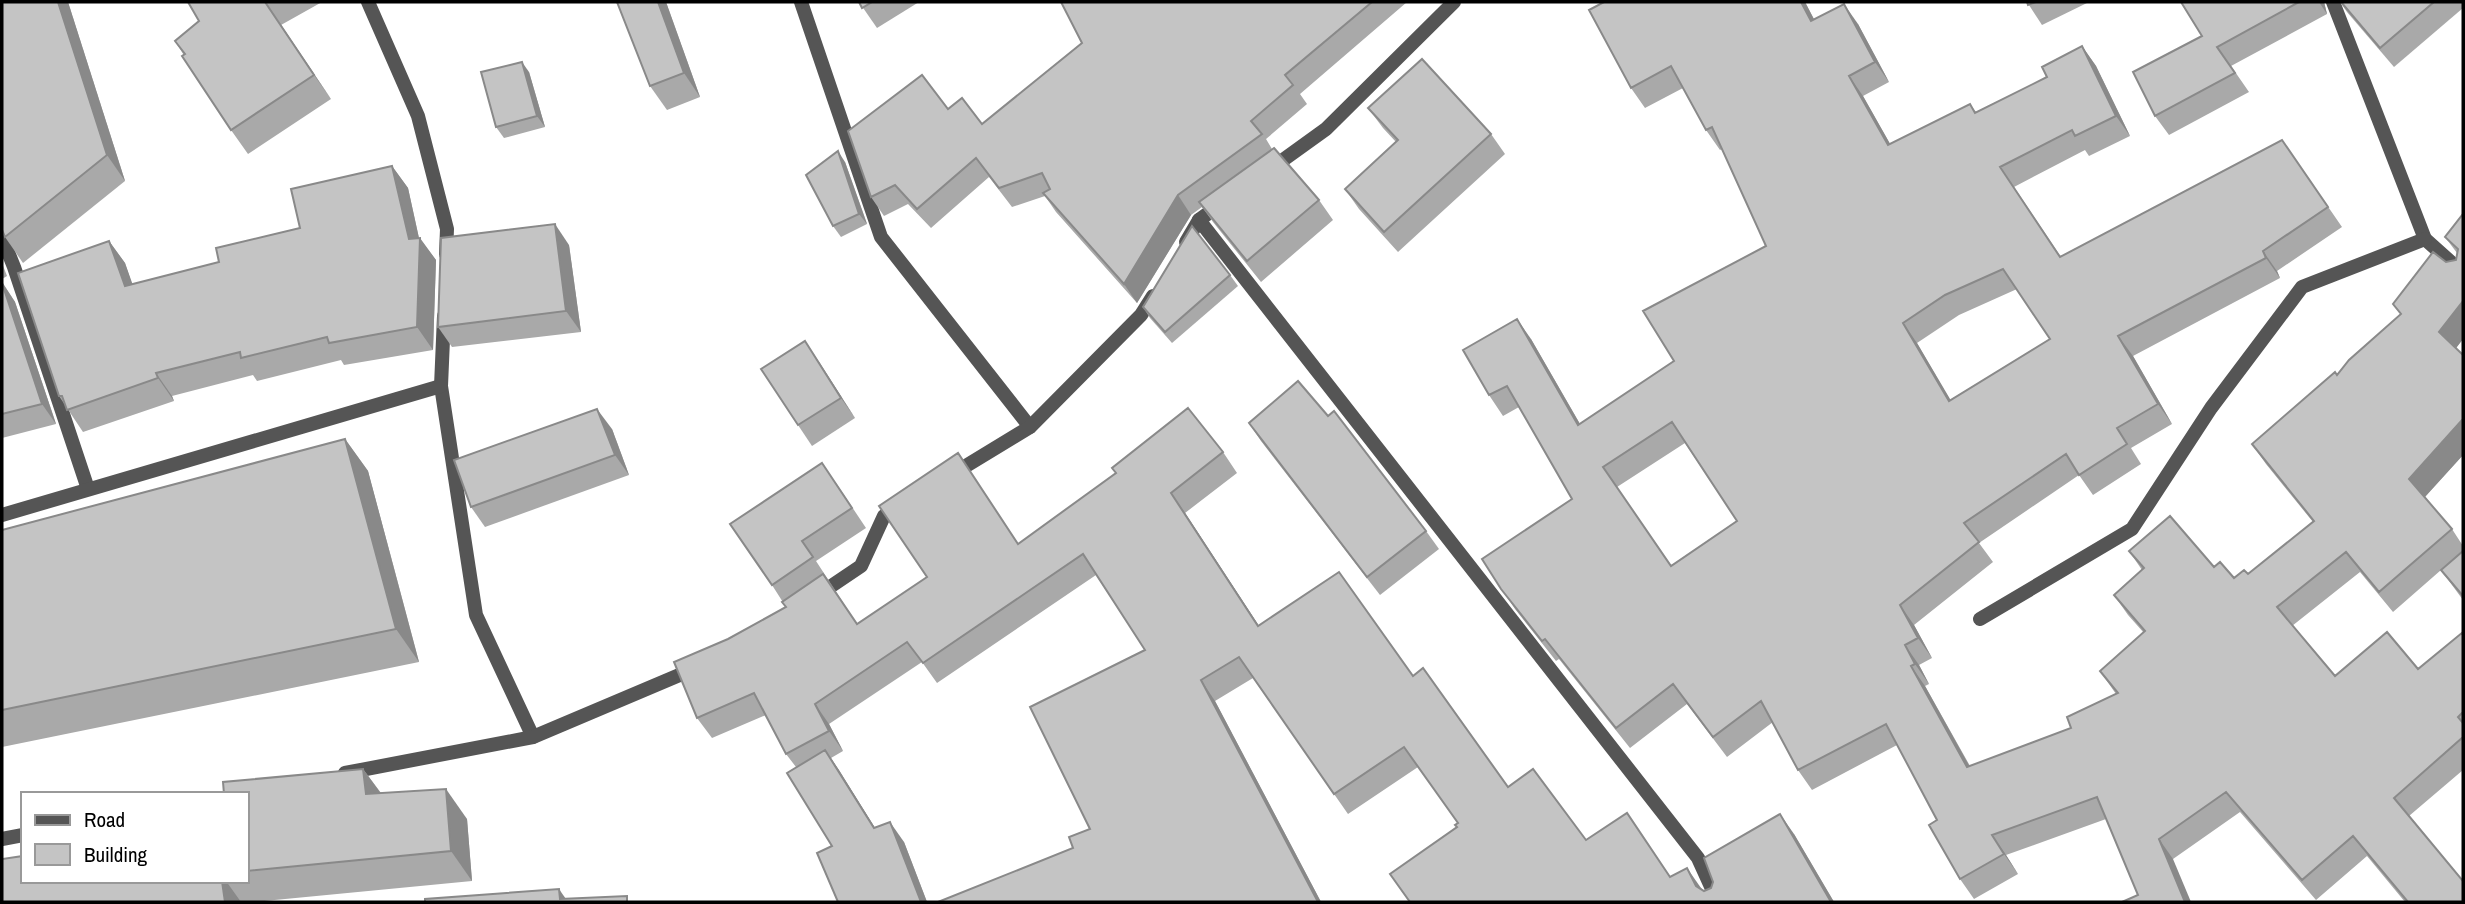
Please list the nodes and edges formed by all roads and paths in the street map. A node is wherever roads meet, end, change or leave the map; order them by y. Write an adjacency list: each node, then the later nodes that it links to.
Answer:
1 (368, 2): 11 (street)
2 (800, 2): 16 (street)
3 (1454, 2): 5 (street)
4 (2333, 2): 9 (street)
5 (1252, 182)
6 (1231, 197): 7 (street)
7 (1199, 220): 10 (street); 28 (street)
8 (2, 237): 18 (street)
9 (2425, 239): 12 (street); 22 (street)
10 (1178, 256)
11 (446, 268)
12 (2463, 273)
13 (1163, 280): 16 (street)
14 (444, 307): 15 (street)
15 (441, 386): 18 (street); 24 (street)
16 (1030, 427): 17 (street)
17 (940, 482)
18 (88, 489): 20 (street)
19 (918, 495): 21 (street)
20 (2, 515)
21 (805, 604)
22 (1980, 619)
23 (713, 661): 24 (street)
24 (533, 737): 25 (street)
25 (332, 776)
26 (21, 835): 27 (street)
27 (2, 839)
28 (1718, 902)

